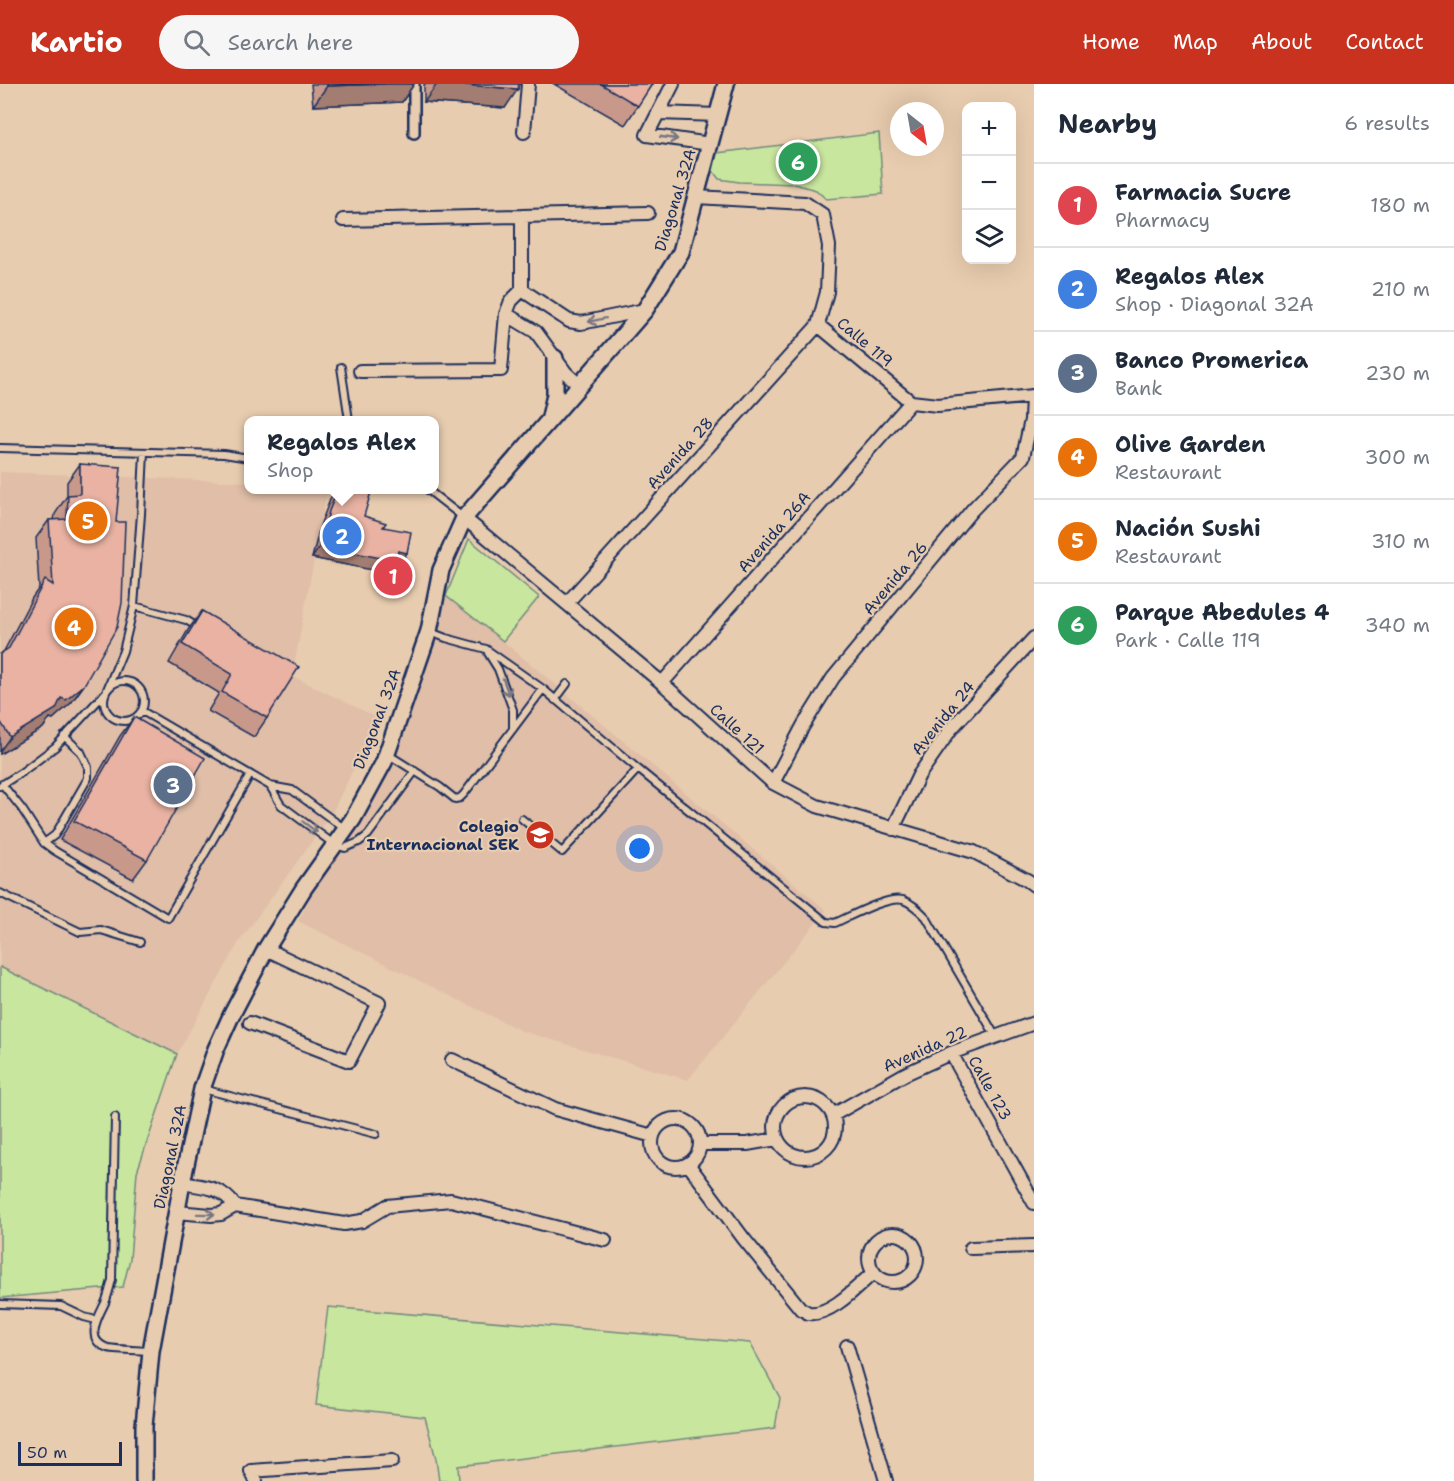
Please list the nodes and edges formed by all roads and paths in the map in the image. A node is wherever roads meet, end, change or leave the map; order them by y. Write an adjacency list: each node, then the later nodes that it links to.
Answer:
1 (414, 84): 8 (street)
2 (528, 84): 7 (street)
3 (673, 84): 5 (street)
4 (726, 84): 6 (street, Diagonal 32A)
5 (658, 112): 6 (street); 9 (street, one-way to 9)
6 (718, 116): 9 (street, Diagonal 32A)
7 (524, 132)
8 (414, 133)
9 (710, 144): 10 (street, Diagonal 32A)
10 (696, 197): 15 (street, Diagonal 32A); 17 (street, Calle 119)
11 (648, 213): 12 (street)
12 (522, 216): 13 (street); 14 (street)
13 (343, 219)
14 (522, 290): 15 (street, one-way to 14); 16 (street)
15 (645, 310): 21 (street, Diagonal 32A)
16 (506, 314): 18 (street); 20 (street)
17 (818, 325): 23 (street, Calle 119); 31 (street, Avenida 28)
18 (555, 358): 21 (street); 25 (street)
19 (341, 367): 24 (lane)
20 (360, 371)
21 (579, 385): 25 (street, Diagonal 32A)
22 (1033, 396): 23 (street); 49 (street, Avenida 26)
23 (911, 402): 37 (street, Avenida 26A)
24 (348, 416)
25 (550, 419): 30 (street, Diagonal 32A)
26 (0, 447): 27 (lane)
27 (144, 452): 28 (lane); 32 (lane)
28 (244, 457)
29 (434, 494): 30 (lane)
30 (464, 518): 31 (street, Calle 121); 34 (street, Diagonal 32A)
31 (567, 603): 37 (street, Calle 121)
32 (134, 606): 33 (lane); 40 (lane)
33 (202, 630)
34 (429, 631): 36 (lane); 45 (street, Diagonal 32A)
35 (1034, 638): 53 (street, Avenida 24)
36 (486, 650): 39 (lane); 43 (lane, one-way to 43)
37 (662, 683): 49 (street, Calle 121)
38 (567, 684): 41 (lane)
39 (543, 689): 41 (lane); 43 (lane)
40 (106, 692): 42 (lane); 42 (lane); 44 (lane)
41 (555, 700): 46 (lane)
42 (142, 711): 48 (lane)
43 (513, 729): 47 (lane)
44 (64, 736): 50 (lane); 55 (lane)
45 (387, 753): 47 (lane); 54 (street, Diagonal 32A)
46 (638, 769): 52 (lane); 63 (lane)
47 (415, 771): 56 (lane)
48 (250, 775): 51 (lane); 55 (lane)
49 (773, 783): 53 (street, Calle 121)
50 (1, 785): 55 (lane)
51 (270, 786): 54 (lane); 56 (lane, one-way to 56)
52 (522, 819)
53 (893, 829): 57 (street, Calle 121)
54 (345, 830): 56 (street, Diagonal 32A)
55 (44, 843)
56 (334, 844): 60 (street, Diagonal 32A)
57 (1034, 885)
58 (0, 893): 59 (lane)
59 (140, 942)
60 (266, 949): 61 (street); 66 (street, Diagonal 32A)
61 (250, 1023)
62 (1034, 1023): 63 (street, Avenida 22)
63 (996, 1036): 64 (street, Avenida 22)
64 (951, 1053): 67 (street, Avenida 22); 75 (street, Calle 123)
65 (452, 1060): 70 (street)
66 (202, 1089): 69 (lane); 74 (street, Diagonal 32A)
67 (833, 1115): 71 (street); 71 (street)
68 (115, 1117): 83 (lane)
69 (376, 1134)
70 (653, 1136): 72 (street); 73 (street)
71 (777, 1139): 72 (street)
72 (700, 1144): 73 (street)
73 (688, 1164): 81 (street)
74 (182, 1183): 76 (street); 77 (street, Diagonal 32A)
75 (1034, 1203)
76 (235, 1206): 77 (street, one-way to 76); 78 (street)
77 (176, 1212): 85 (street, Diagonal 32A)
78 (605, 1240)
79 (1034, 1246): 80 (street)
80 (971, 1248)
81 (874, 1272)
82 (0, 1304): 83 (lane)
83 (96, 1320): 85 (lane)
84 (847, 1346): 89 (street)
85 (152, 1351): 87 (street, Diagonal 32A)
86 (392, 1461): 88 (street)
87 (144, 1481)
88 (256, 1481)
89 (886, 1481)

